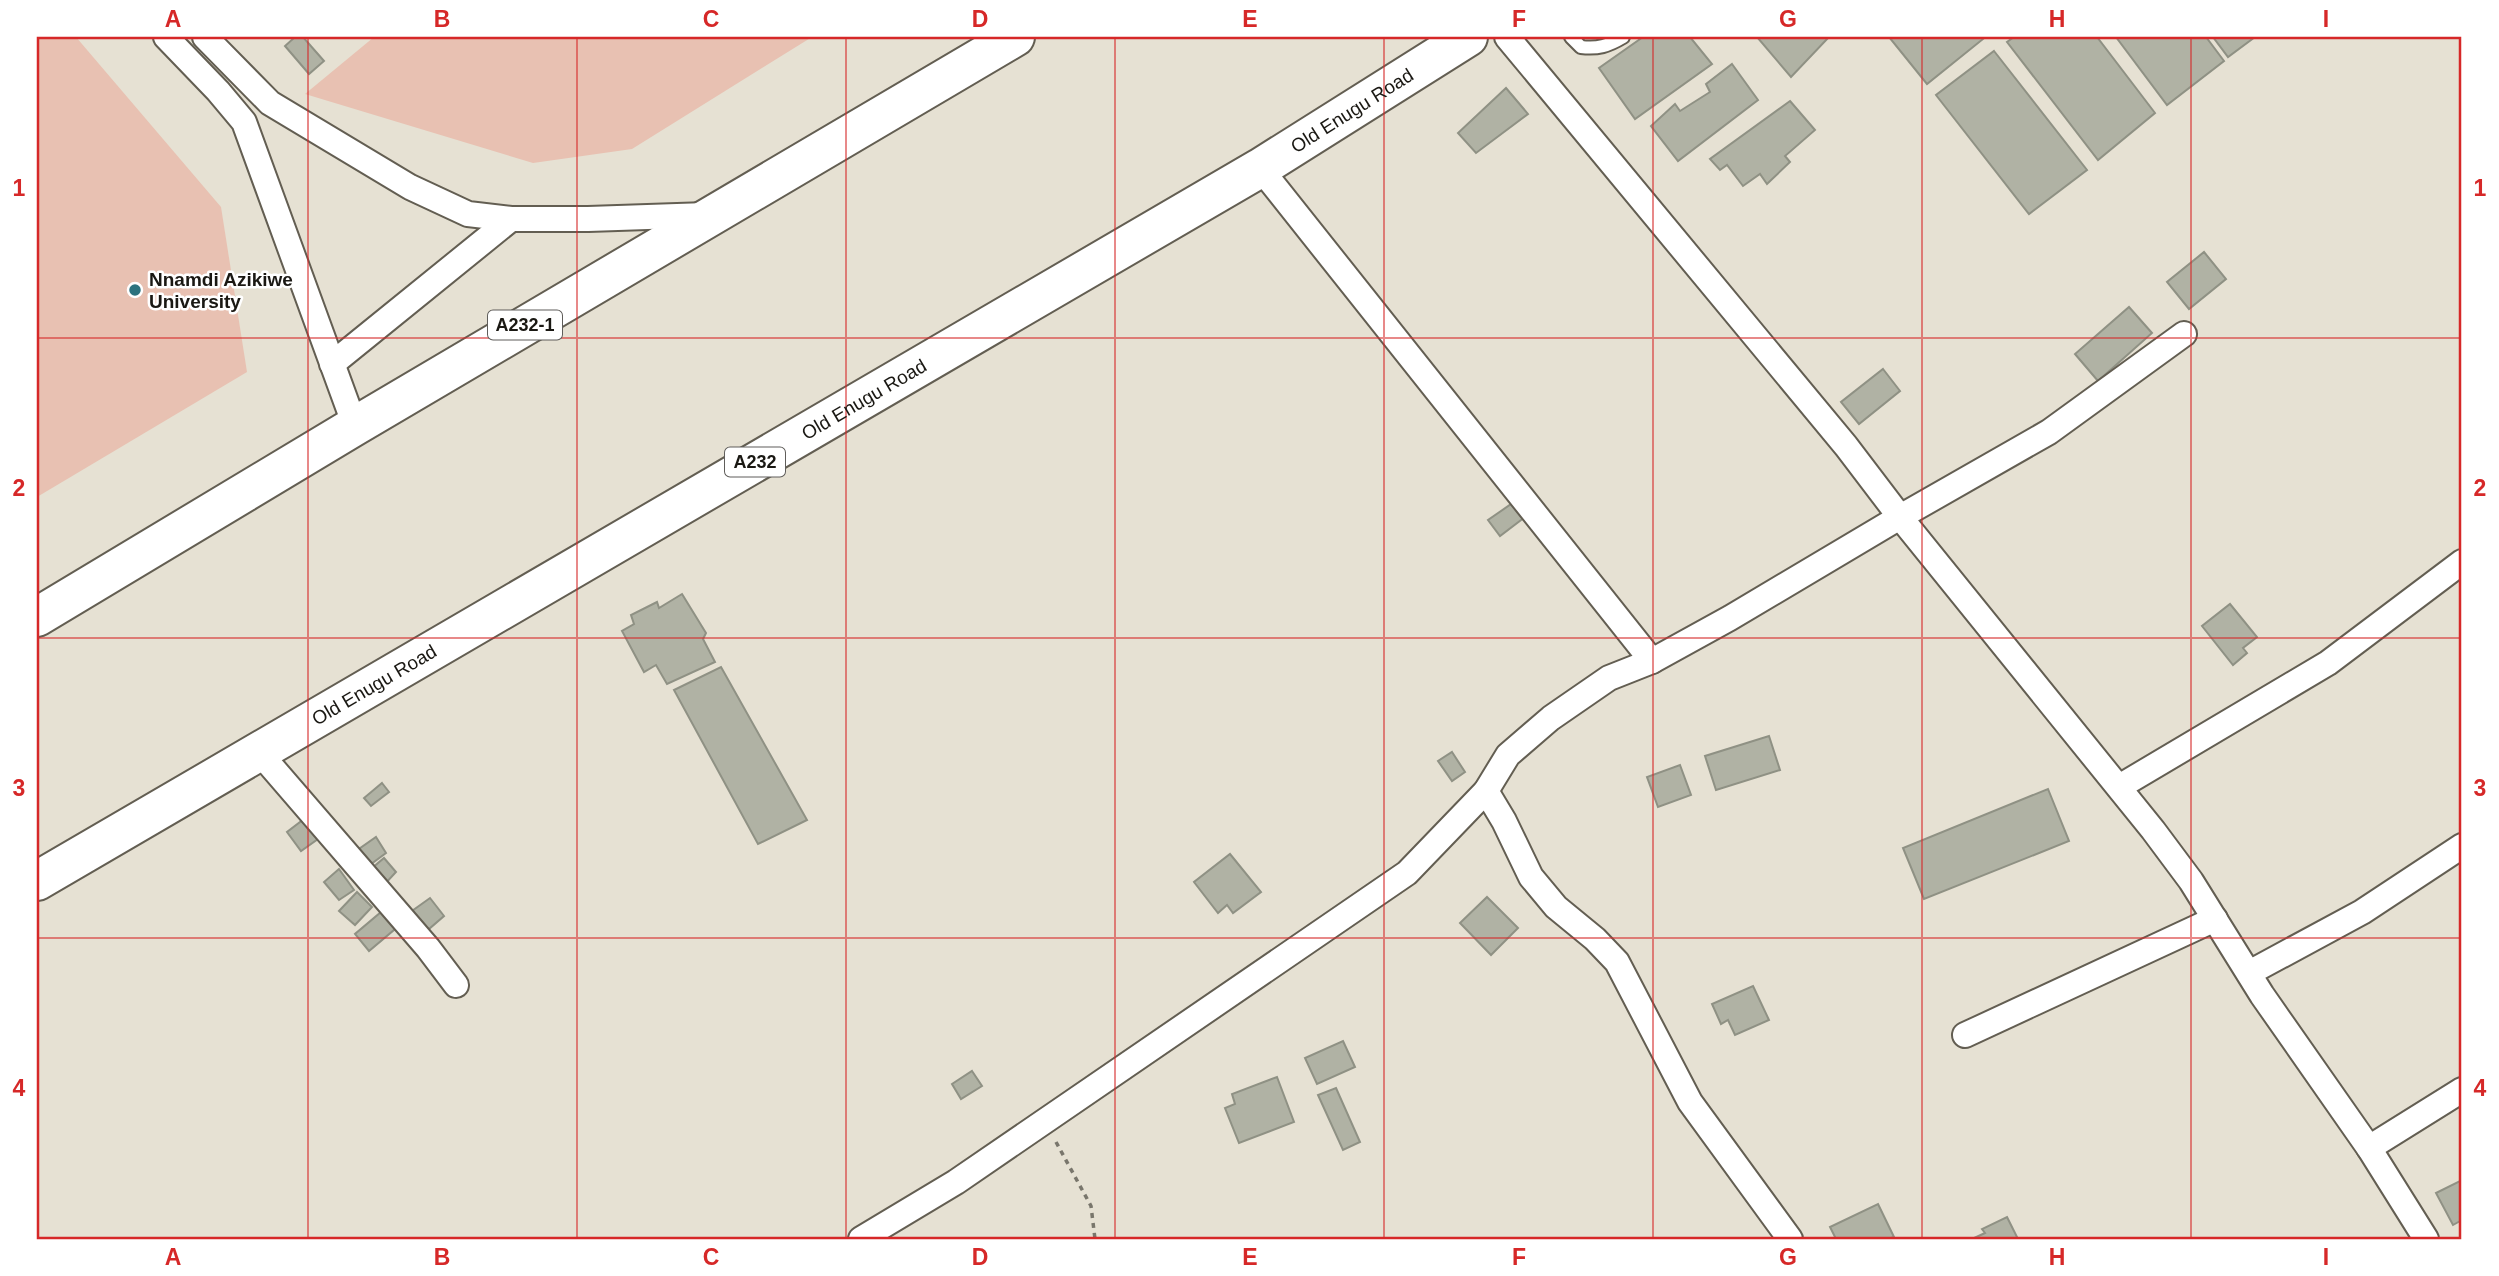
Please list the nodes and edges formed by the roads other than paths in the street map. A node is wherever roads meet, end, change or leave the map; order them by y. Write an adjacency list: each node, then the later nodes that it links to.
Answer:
1 (166, 37): 12 (street)
2 (205, 37): 10 (street)
3 (1015, 37): 9 (main road, A232-1)
4 (1468, 37): 8 (main road, Old Enugu Road / A232)
5 (1507, 37): 14 (street)
6 (1571, 37): 7 (lane)
7 (1623, 37)
8 (1260, 168): 17 (street); 18 (main road, Old Enugu Road / A232)
9 (711, 215): 10 (street); 13 (main road, A232-1)
10 (511, 219): 12 (street)
11 (2183, 334): 14 (street)
12 (332, 364): 13 (street)
13 (355, 426): 16 (main road, A232-1)
14 (1900, 517): 17 (street); 19 (street)
15 (2462, 562): 19 (street)
16 (37, 617)
17 (1651, 661): 20 (street)
18 (258, 751): 22 (main road, Old Enugu Road / A232); 25 (street)
19 (2119, 787): 23 (street)
20 (1486, 790): 29 (street); 30 (street)
21 (2462, 846): 24 (street)
22 (37, 881)
23 (2215, 919): 24 (street); 26 (street)
24 (2249, 973): 28 (street)
25 (456, 985)
26 (1965, 1035)
27 (2462, 1090): 28 (street)
28 (2369, 1148): 31 (street)
29 (861, 1239)
30 (1790, 1239)
31 (2426, 1239)

